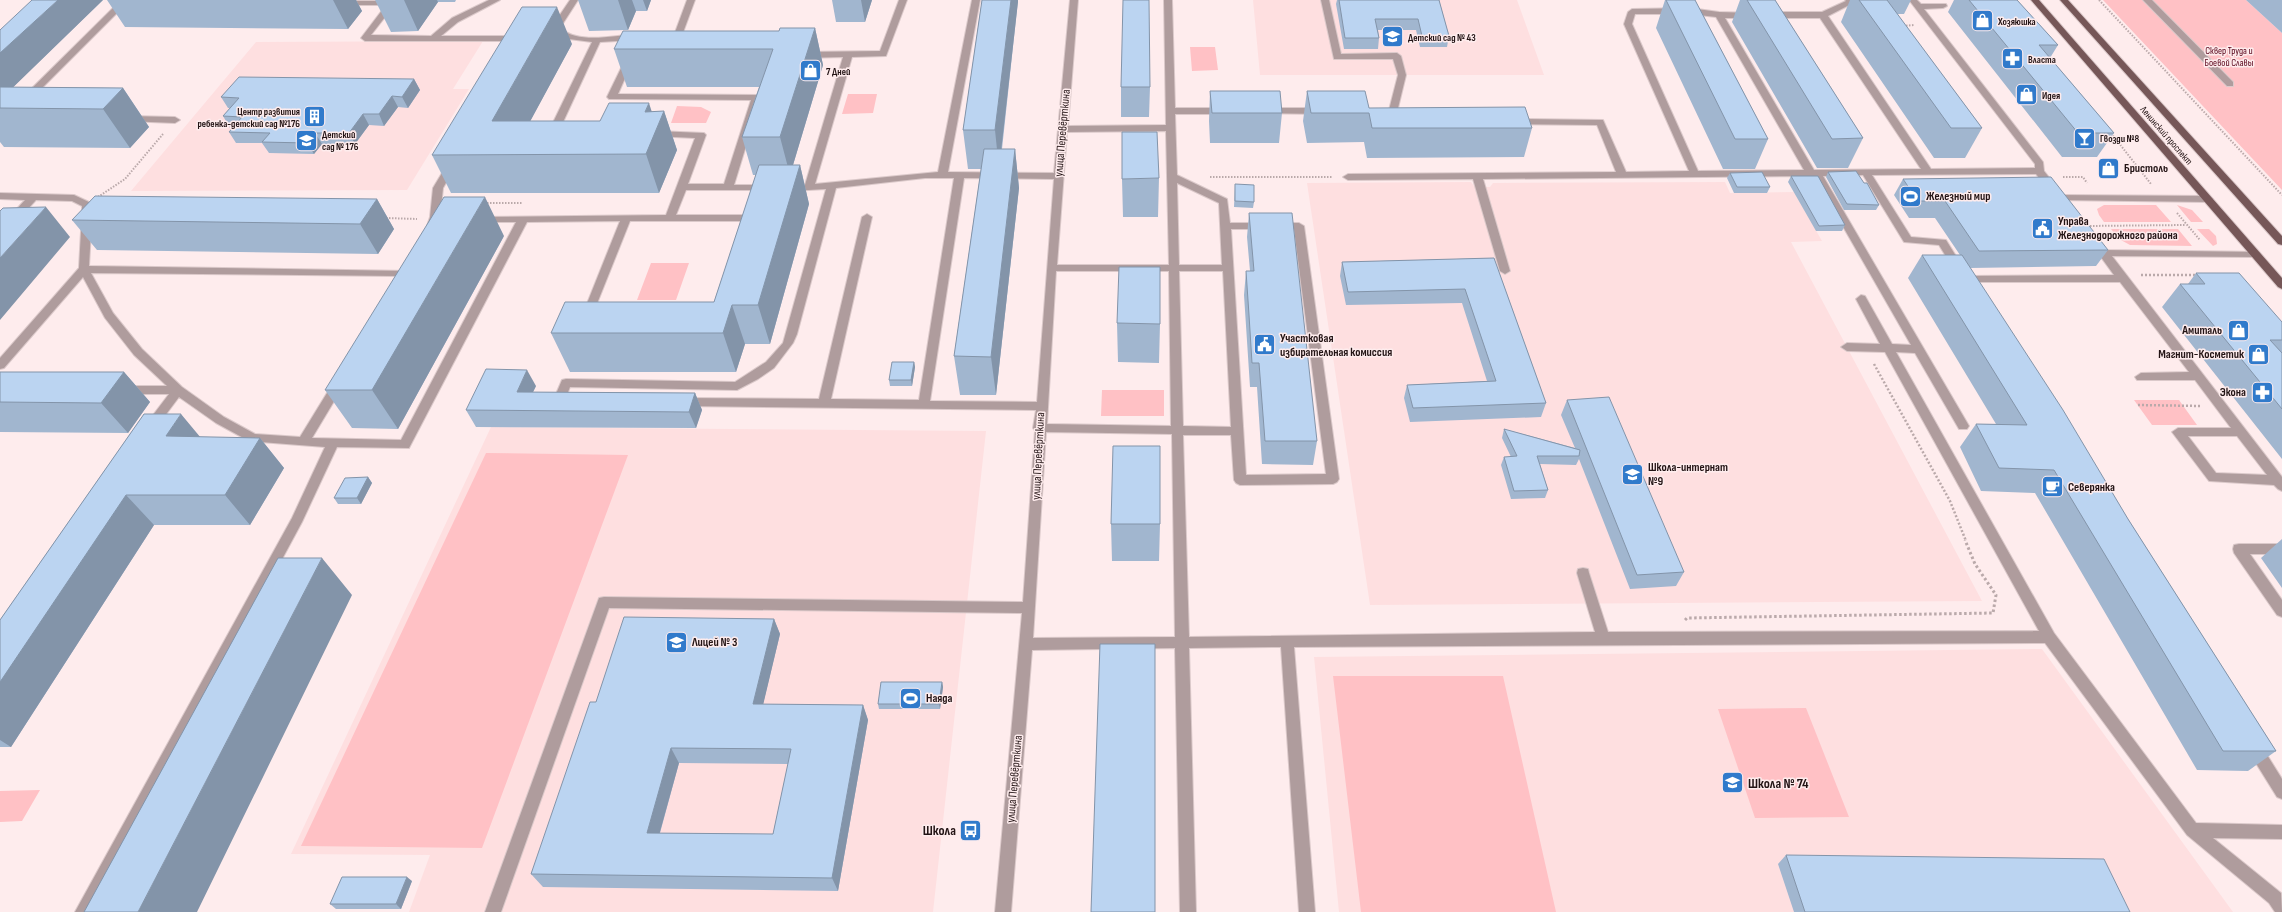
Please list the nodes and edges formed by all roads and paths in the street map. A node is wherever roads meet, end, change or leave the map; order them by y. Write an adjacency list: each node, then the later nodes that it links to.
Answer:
1 (126, 0): 34 (street)
2 (496, 0): 26 (street)
3 (574, 0): 27 (street)
4 (692, 0): 29 (street)
5 (903, 0): 32 (street)
6 (976, 0): 55 (street)
7 (1074, 0): 44 (street, улица Перевёрткина)
8 (1168, 0): 36 (street)
9 (1325, 0): 42 (street)
10 (1644, 0): 20 (street)
11 (1849, 0): 22 (street)
12 (2035, 0): 74 (main road, Ленинский проспект)
13 (2064, 0): 90 (main road, Ленинский проспект)
14 (2099, 0): 69 (path)
15 (2147, 0): 33 (street)
16 (393, 2): 17 (street); 26 (street)
17 (331, 3)
18 (1915, 3): 19 (street); 54 (street)
19 (1943, 6)
20 (1645, 12): 21 (street); 53 (street)
21 (1719, 15): 22 (street); 50 (street)
22 (1823, 15): 49 (street)
23 (1902, 26): 24 (path)
24 (1916, 26)
25 (641, 36): 27 (street)
26 (434, 38): 28 (street)
27 (597, 40): 47 (street)
28 (523, 41)
29 (678, 54)
30 (639, 55): 67 (street)
31 (794, 55): 32 (street)
32 (848, 55): 68 (street)
33 (2230, 84)
34 (19, 106)
35 (1330, 110): 38 (street)
36 (1172, 111): 37 (street); 43 (street)
37 (1235, 111)
38 (1259, 111)
39 (119, 119): 40 (street)
40 (175, 120): 75 (path)
41 (1506, 122): 52 (street)
42 (1396, 123)
43 (1172, 128): 44 (street); 59 (street)
44 (1063, 129): 57 (street, улица Перевёрткина)
45 (2108, 129): 64 (path)
46 (649, 134): 66 (street)
47 (549, 142)
48 (458, 154): 81 (street)
49 (1928, 172): 51 (street); 54 (street)
50 (1814, 173): 51 (street); 53 (street); 110 (street)
51 (1866, 173): 101 (street)
52 (1622, 174): 53 (street); 58 (street)
53 (1695, 174)
54 (2042, 174): 62 (path); 72 (street)
55 (942, 176): 56 (street); 65 (street)
56 (959, 176): 57 (street); 121 (street)
57 (1058, 176): 94 (street, улица Перевёрткина)
58 (1477, 176): 61 (street); 98 (street)
59 (1173, 177): 85 (street); 95 (street)
60 (1204, 177): 61 (path)
61 (1348, 177)
62 (2088, 184)
63 (2144, 184): 64 (path)
64 (2151, 184): 73 (path)
65 (832, 186): 68 (street); 117 (street)
66 (682, 187): 67 (street); 80 (street)
67 (728, 188): 68 (street)
68 (809, 188)
69 (2282, 195)
70 (0, 196): 71 (street)
71 (33, 196): 75 (street); 88 (street)
72 (2059, 198): 73 (street); 76 (street)
73 (2164, 198): 74 (street); 84 (path)
74 (2208, 199): 93 (main road, Ленинский проспект)
75 (87, 204): 97 (street)
76 (2068, 209)
77 (867, 217): 119 (street)
78 (381, 218): 81 (path)
79 (626, 218): 80 (street); 83 (street); 106 (street)
80 (670, 218): 89 (street)
81 (440, 219): 87 (street)
82 (468, 219): 83 (street)
83 (523, 219): 131 (street)
84 (2187, 225): 86 (path); 92 (path)
85 (1226, 226): 96 (street); 127 (street)
86 (2082, 226): 91 (street)
87 (428, 232)
88 (0, 233)
89 (742, 240)
90 (2282, 242)
91 (2103, 253): 92 (street); 100 (street)
92 (2212, 254): 93 (street)
93 (2255, 254): 102 (main road, Ленинский проспект)
94 (1051, 268): 95 (street); 122 (street, улица Перевёрткина)
95 (1174, 268): 96 (street); 126 (street)
96 (1228, 268): 127 (street)
97 (84, 269): 104 (street); 111 (street); 116 (street)
98 (1505, 271)
99 (2199, 275): 100 (path)
100 (2121, 276): 101 (street); 113 (street)
101 (1965, 279): 103 (street)
102 (2282, 285)
103 (1973, 292)
104 (392, 293)
105 (1861, 299): 109 (street)
106 (590, 326)
107 (1848, 347): 108 (street)
108 (1865, 348): 109 (street); 139 (path)
109 (1889, 348): 110 (street); 137 (street)
110 (1918, 349): 124 (street)
111 (0, 365)
112 (344, 374): 130 (street)
113 (2197, 376): 114 (street); 123 (street)
114 (2141, 377)
115 (109, 390): 116 (street)
116 (178, 390): 129 (street); 130 (street)
117 (574, 401)
118 (676, 402): 119 (street)
119 (824, 404): 121 (street)
120 (2138, 404): 123 (path)
121 (924, 405): 122 (street)
122 (1040, 406): 125 (street, улица Перевёрткина)
123 (2220, 406): 128 (street)
124 (1963, 426)
125 (1039, 428): 126 (street); 135 (street, улица Перевёрткина)
126 (1178, 429): 127 (street); 140 (street)
127 (1238, 431)
128 (2241, 432): 132 (street); 132 (street)
129 (146, 434)
130 (303, 442): 131 (street)
131 (332, 444): 148 (street)
132 (2280, 483)
133 (2282, 549): 136 (street)
134 (1583, 573): 138 (street)
135 (1029, 608): 142 (street, улица Перевёрткина); 149 (street)
136 (2282, 611)
137 (2049, 637): 139 (street); 145 (street)
138 (1603, 638): 139 (street); 141 (street)
139 (1664, 639)
140 (1182, 642): 141 (street); 142 (street); 151 (street)
141 (1287, 642): 152 (street)
142 (1026, 644): 150 (street, улица Перевёрткина)
143 (2249, 738): 144 (street)
144 (2282, 792)
145 (2192, 830): 146 (street); 147 (street)
146 (2282, 832)
147 (2282, 909)
148 (83, 912)
149 (493, 912)
150 (1003, 912)
151 (1188, 912)
152 (1307, 912)

